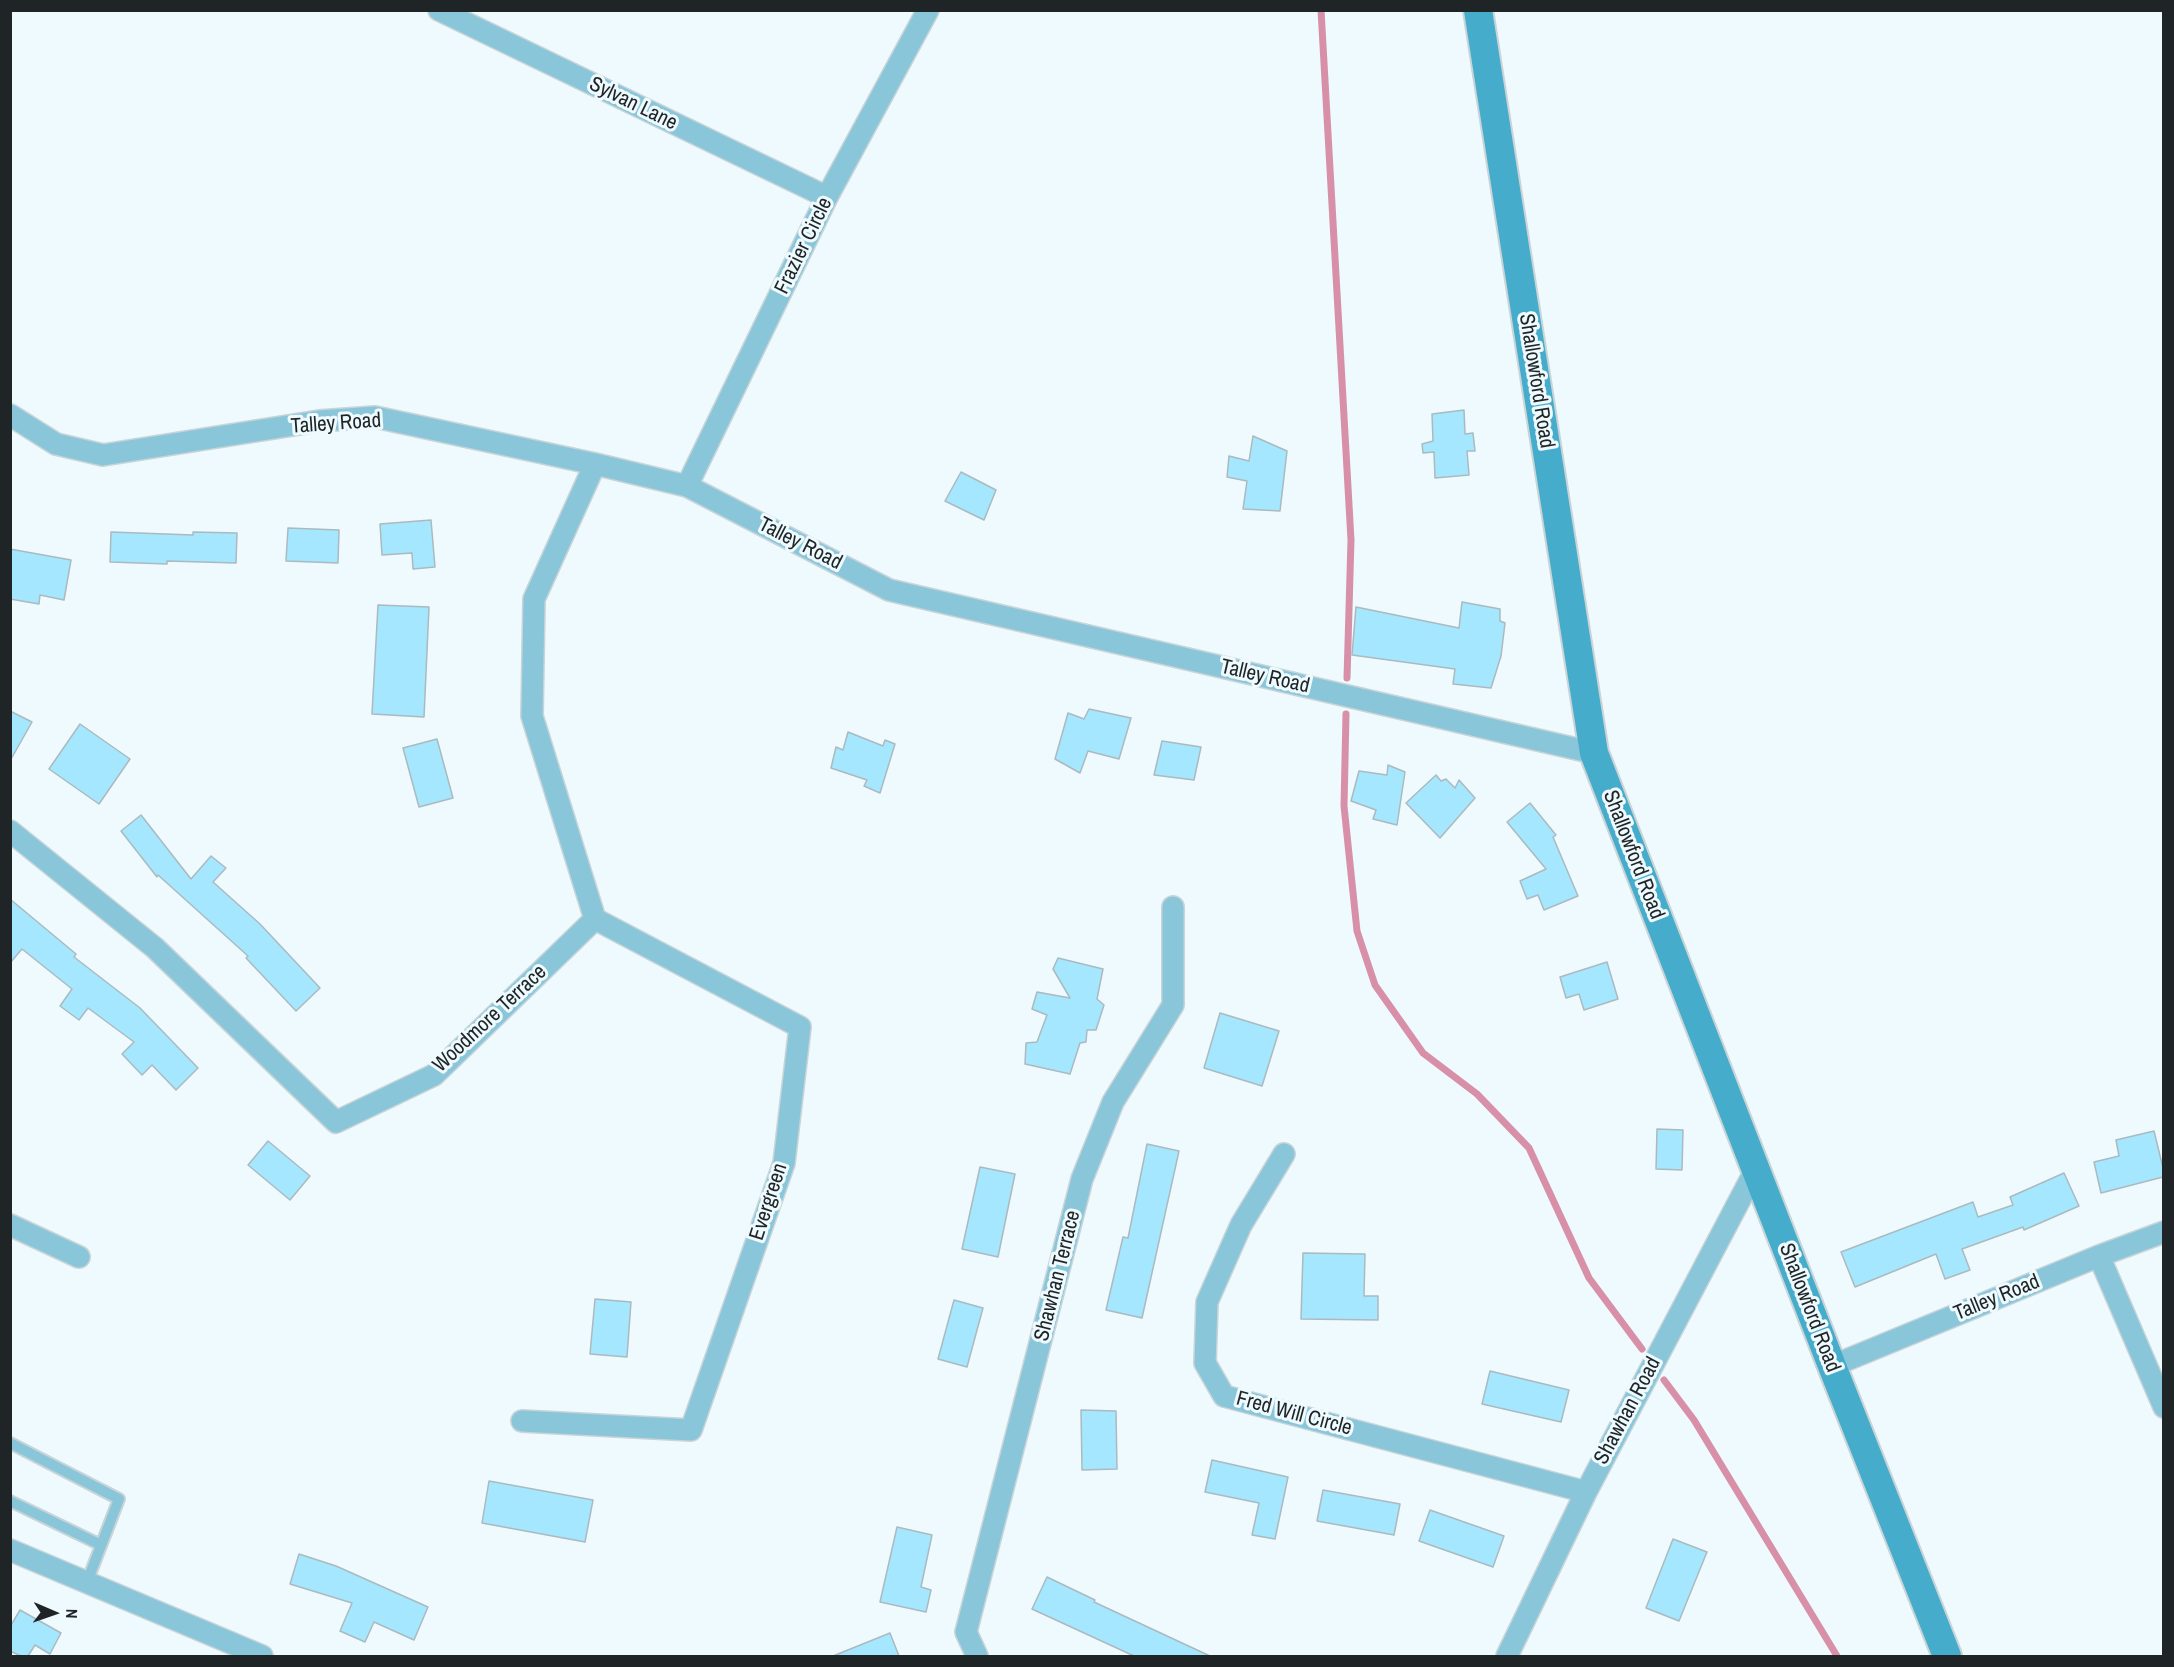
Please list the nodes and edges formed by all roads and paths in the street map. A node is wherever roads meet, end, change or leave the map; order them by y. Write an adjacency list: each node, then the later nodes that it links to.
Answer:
1 (439, 10): 4 (street, Sylvan Lane)
2 (1478, 10): 8 (street, Shallowford Road)
3 (927, 11): 4 (street, Frazier Circle)
4 (827, 197): 7 (street, Frazier Circle)
5 (10, 415): 6 (street, Talley Road)
6 (595, 464): 7 (street, Talley Road); 11 (street)
7 (687, 486): 8 (street, Talley Road)
8 (1594, 753): 13 (street, Shallowford Road)
9 (10, 831): 11 (street, Woodmore Terrace)
10 (1173, 907): 28 (street, Shawhan Terrace)
11 (595, 919): 20 (street, Evergreen)
12 (1284, 1154): 22 (street, Fred Will Circle)
13 (1756, 1169): 18 (street, Shallowford Road); 22 (street, Shawhan Road)
14 (10, 1225): 17 (street)
15 (2163, 1232): 16 (street, Talley Road)
16 (2099, 1256): 18 (street, Talley Road); 19 (street)
17 (79, 1257)
18 (1832, 1366): 30 (street, Shallowford Road)
19 (2163, 1407)
20 (522, 1421)
21 (10, 1443): 24 (lane)
22 (1586, 1492): 29 (street, Shawhan Road)
23 (10, 1502): 24 (lane)
24 (101, 1545): 26 (lane)
25 (10, 1550): 26 (street)
26 (87, 1582): 27 (street)
27 (257, 1655)
28 (977, 1656)
29 (1507, 1656)
30 (1947, 1656)

